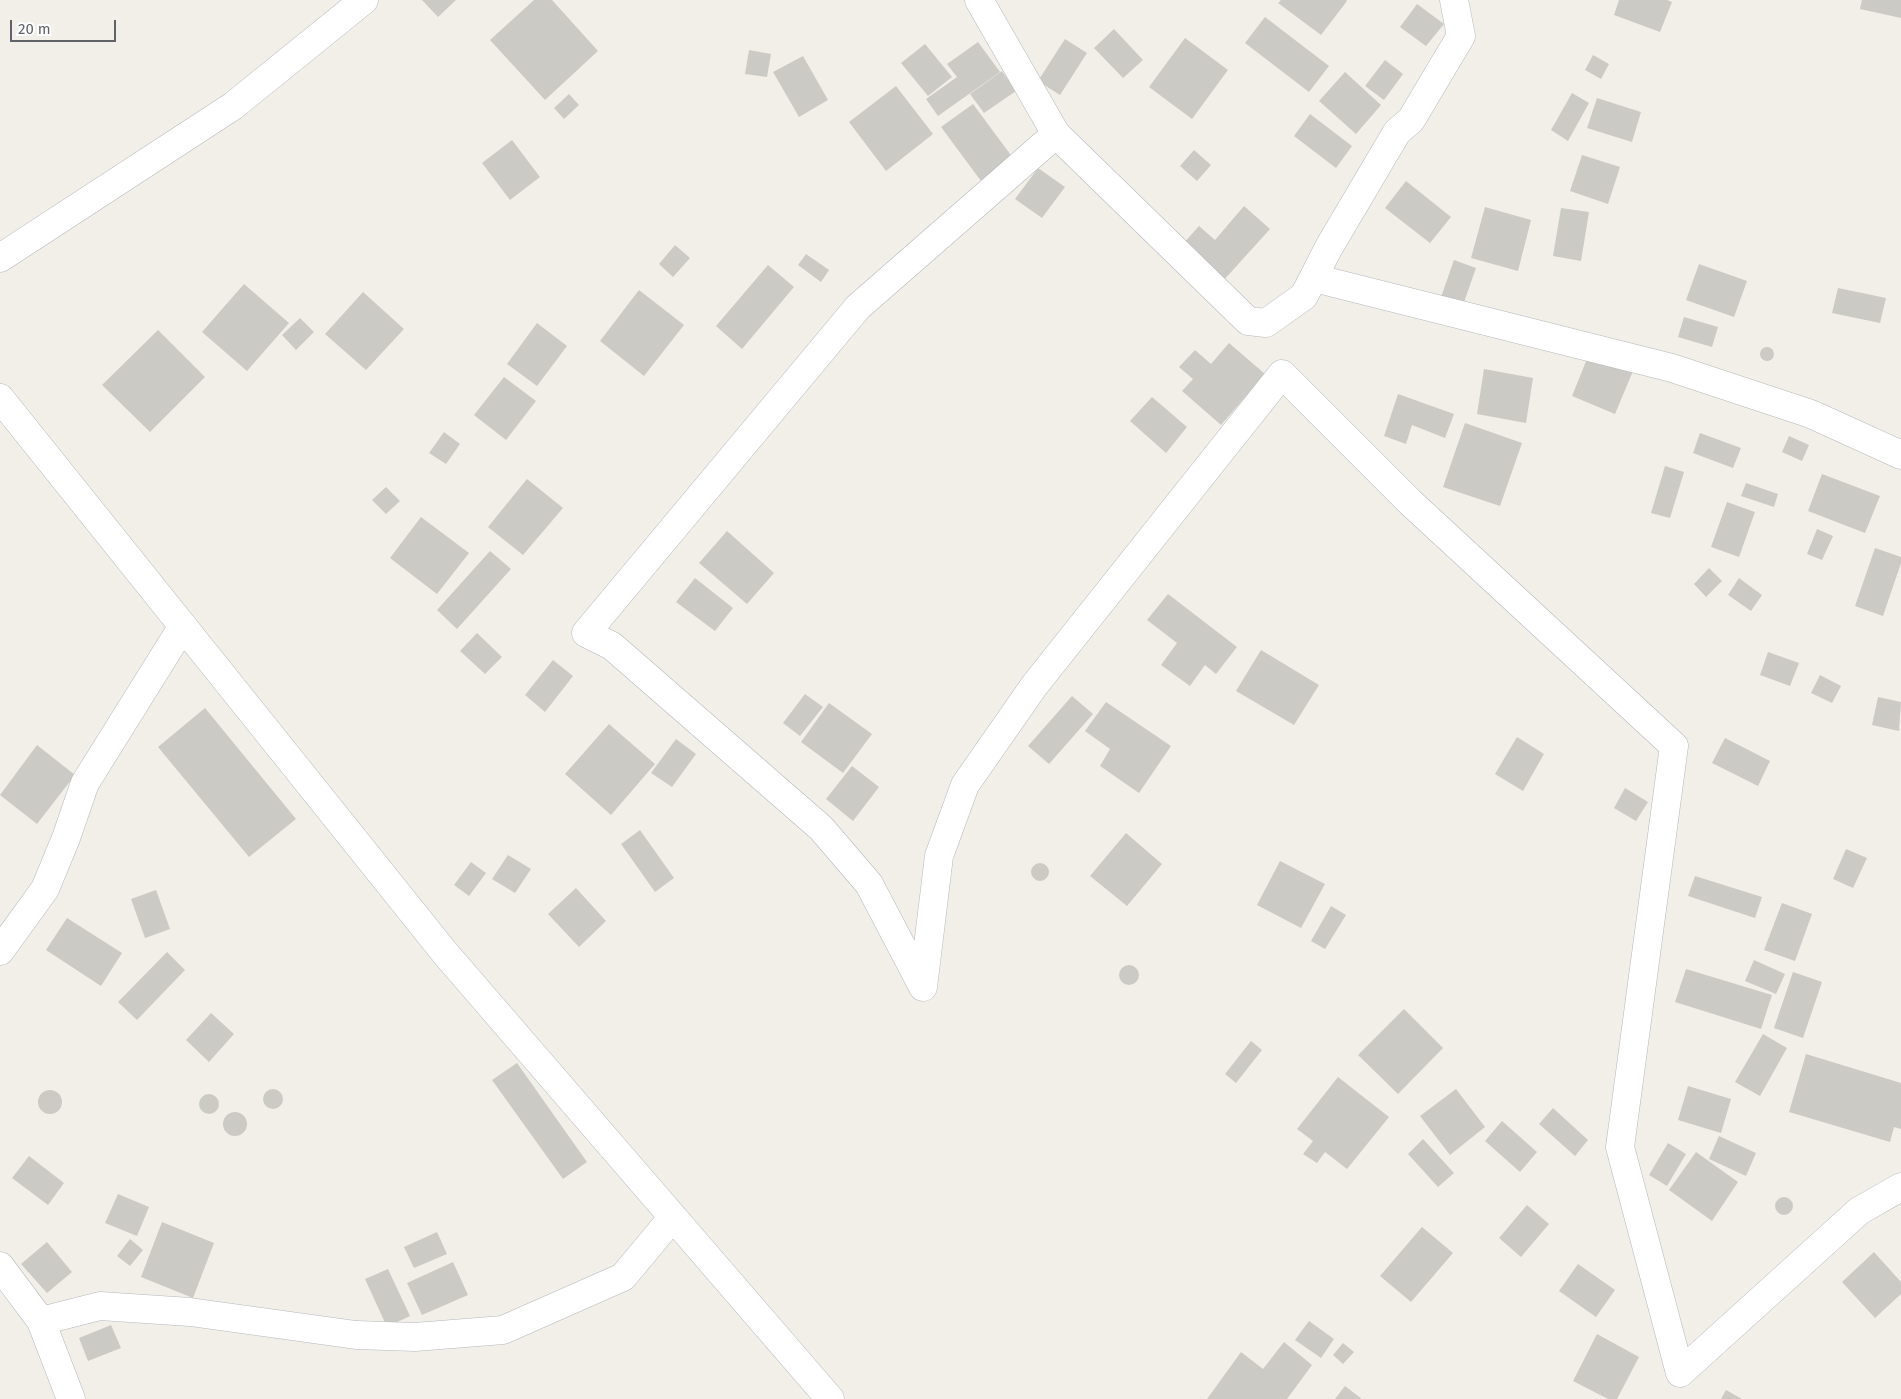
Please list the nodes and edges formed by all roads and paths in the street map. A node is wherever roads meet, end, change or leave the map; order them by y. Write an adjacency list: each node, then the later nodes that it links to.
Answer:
1 (364, 0): 5 (street)
2 (979, 0): 4 (street)
3 (1454, 0): 6 (street)
4 (1056, 134): 6 (street); 11 (street)
5 (0, 258)
6 (1314, 278): 8 (street)
7 (0, 398): 9 (street)
8 (1901, 455)
9 (183, 626): 10 (street); 12 (street)
10 (0, 951)
11 (1901, 1187)
12 (674, 1217): 14 (street); 16 (street)
13 (0, 1266): 14 (street)
14 (41, 1321): 15 (street)
15 (71, 1399)
16 (830, 1399)

